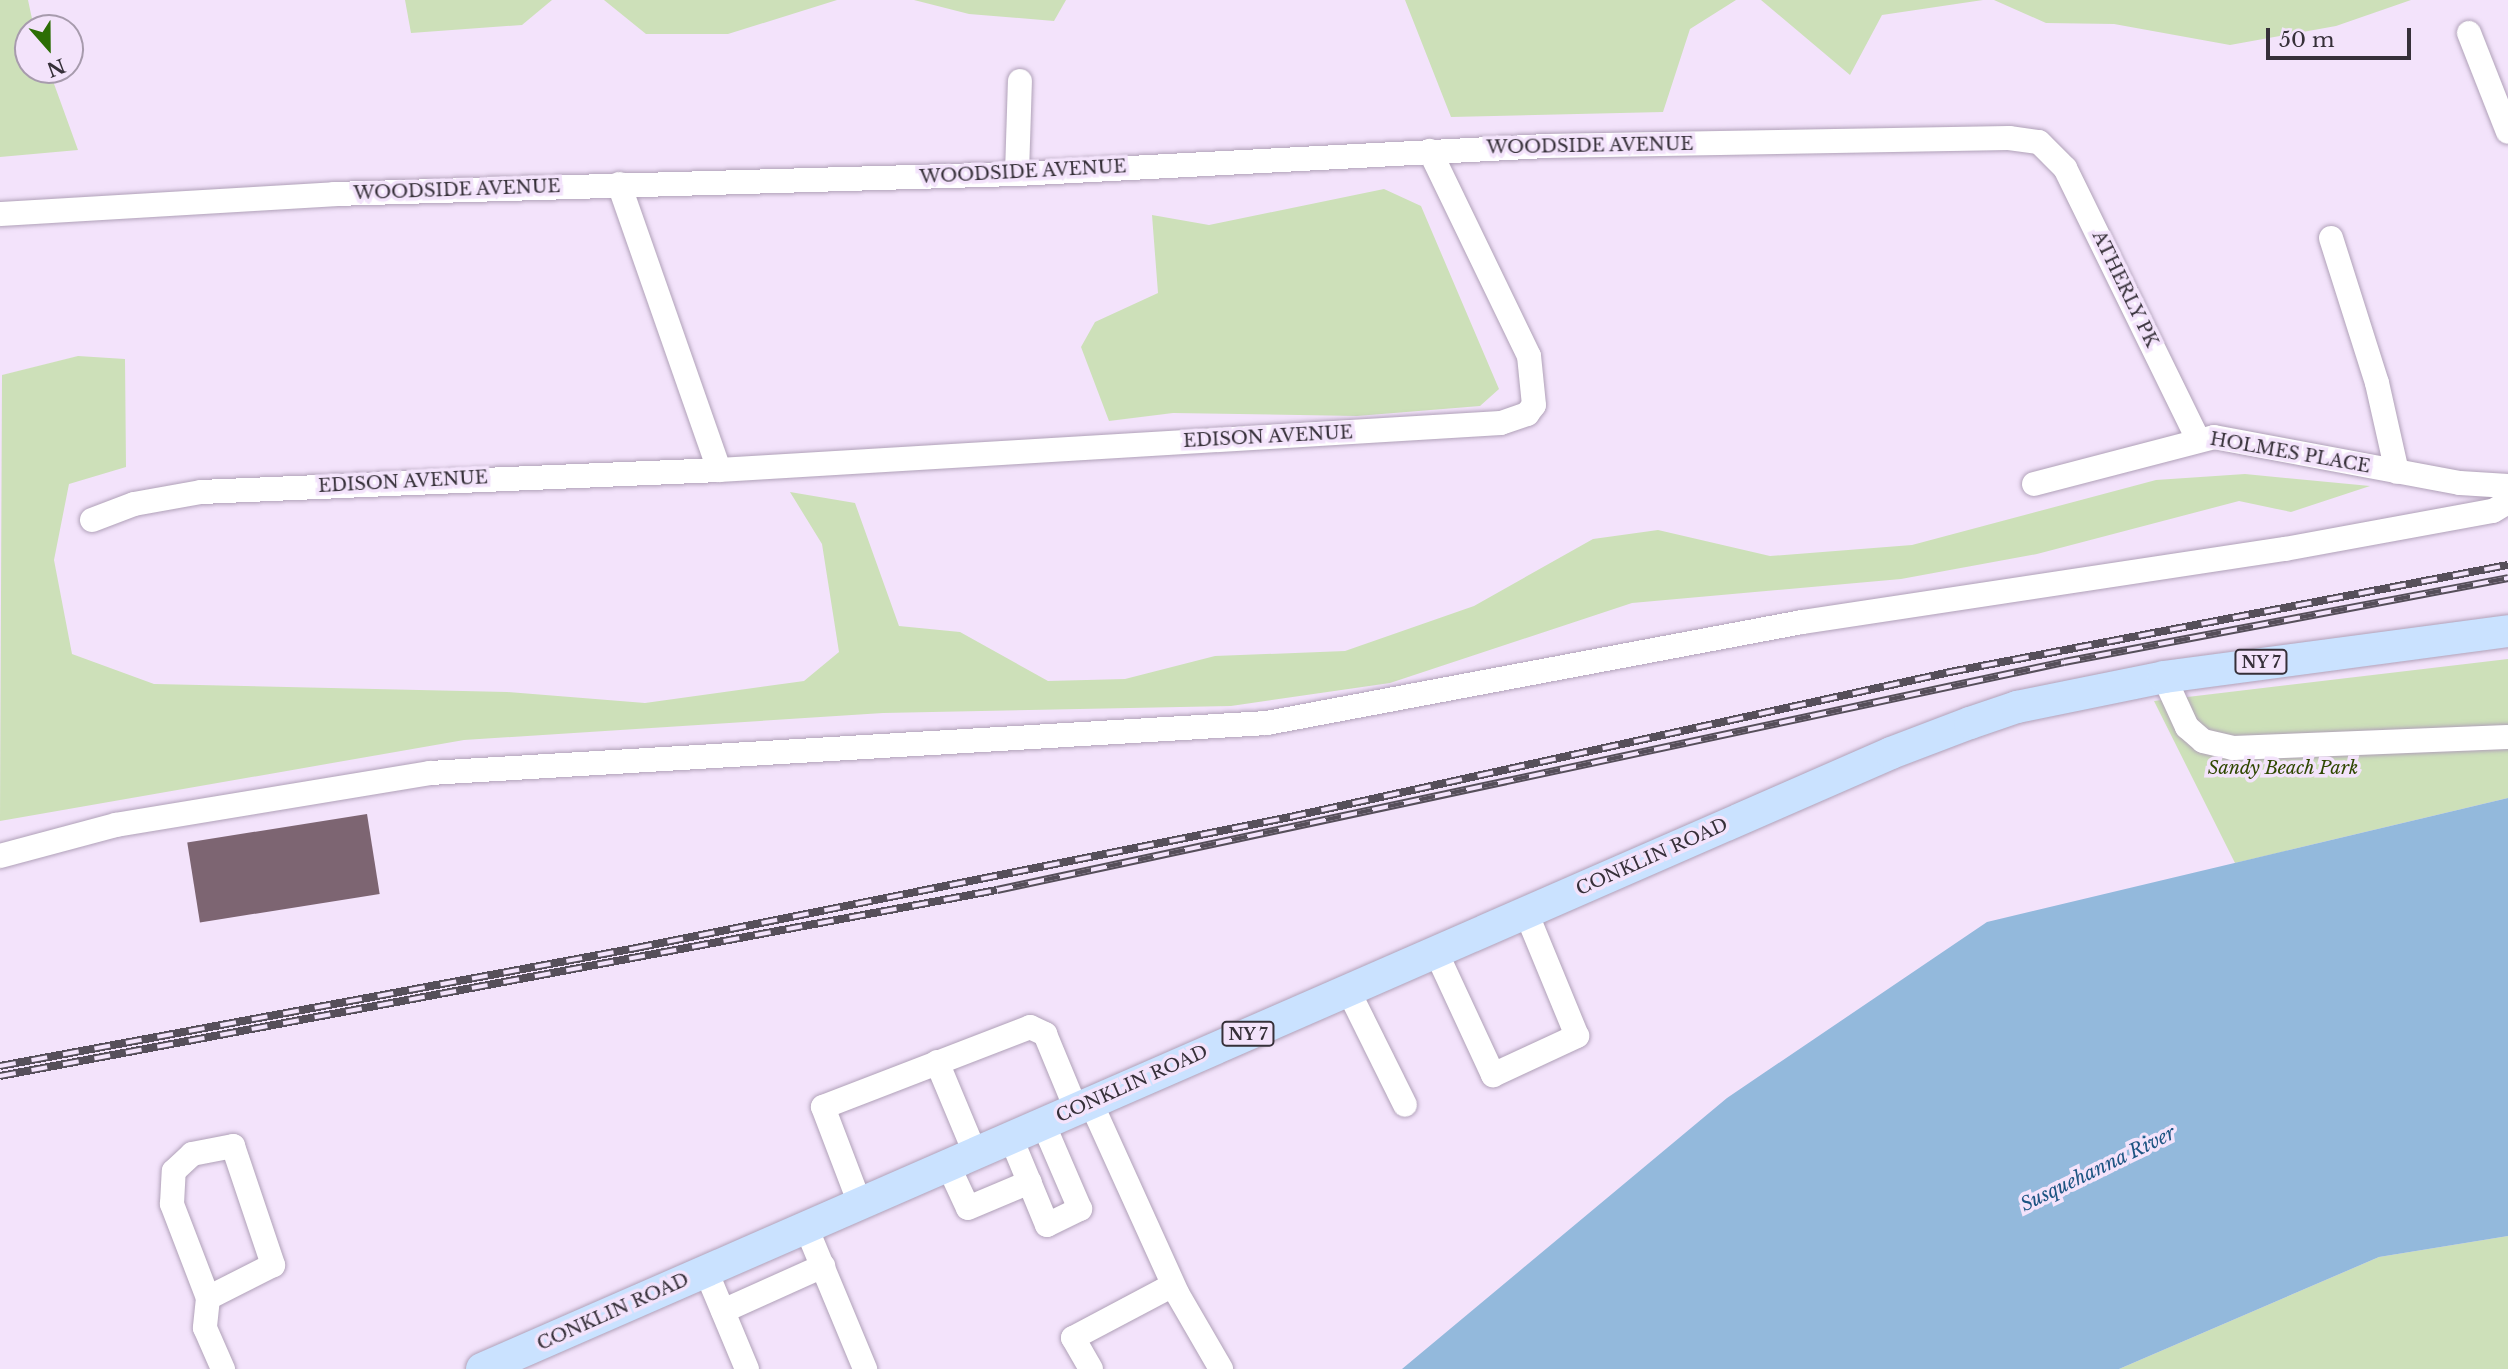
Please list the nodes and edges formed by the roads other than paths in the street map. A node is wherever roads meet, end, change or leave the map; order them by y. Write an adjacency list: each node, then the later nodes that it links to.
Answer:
1 (2469, 33): 3 (street)
2 (1020, 81): 6 (street)
3 (2508, 132)
4 (2045, 146): 5 (street, WOODSIDE AVENUE); 10 (street, ATHERLY PK)
5 (1430, 151): 6 (street, WOODSIDE AVENUE); 11 (street, EDISON AVENUE)
6 (1017, 174): 7 (street, WOODSIDE AVENUE)
7 (619, 184): 8 (street, WOODSIDE AVENUE); 11 (street)
8 (0, 214)
9 (2331, 237): 12 (street)
10 (2197, 438): 12 (street, HOLMES PLACE); 13 (street, HOLMES PLACE)
11 (719, 470): 16 (street, EDISON AVENUE)
12 (2397, 472): 14 (street, HOLMES PLACE)
13 (2034, 484)
14 (2508, 486)
15 (2508, 502): 20 (street)
16 (92, 520)
17 (2508, 631): 18 (main road, NY 7)
18 (2164, 677): 19 (street); 21 (main road, CONKLIN ROAD / NY 7)
19 (2508, 737)
20 (0, 856)
21 (1526, 912): 22 (main road, CONKLIN ROAD / NY 7); 22 (street)
22 (1436, 952): 23 (main road, CONKLIN ROAD / NY 7)
23 (1348, 990): 25 (street); 26 (main road, CONKLIN ROAD / NY 7)
24 (937, 1062): 26 (street); 29 (street); 31 (street)
25 (1405, 1105)
26 (1083, 1106): 27 (main road, CONKLIN ROAD / NY 7); 35 (street)
27 (1043, 1124): 28 (main road, CONKLIN ROAD / NY 7); 30 (street)
28 (1011, 1138): 29 (main road, CONKLIN ROAD / NY 7); 30 (street)
29 (962, 1159): 30 (street); 31 (main road, CONKLIN ROAD / NY 7)
30 (1030, 1182)
31 (860, 1204): 32 (main road, CONKLIN ROAD / NY 7)
32 (806, 1227): 33 (street); 34 (main road, CONKLIN ROAD / NY 7)
33 (822, 1266): 37 (street); 42 (street)
34 (706, 1271): 37 (street); 38 (main road, CONKLIN ROAD / NY 7)
35 (1173, 1285): 43 (street); 44 (street)
36 (208, 1298): 36 (street); 39 (street)
37 (723, 1311): 41 (street)
38 (518, 1362): 40 (main road, CONKLIN ROAD / NY 7)
39 (223, 1369)
40 (482, 1369)
41 (747, 1369)
42 (865, 1369)
43 (1091, 1369)
44 (1221, 1369)

